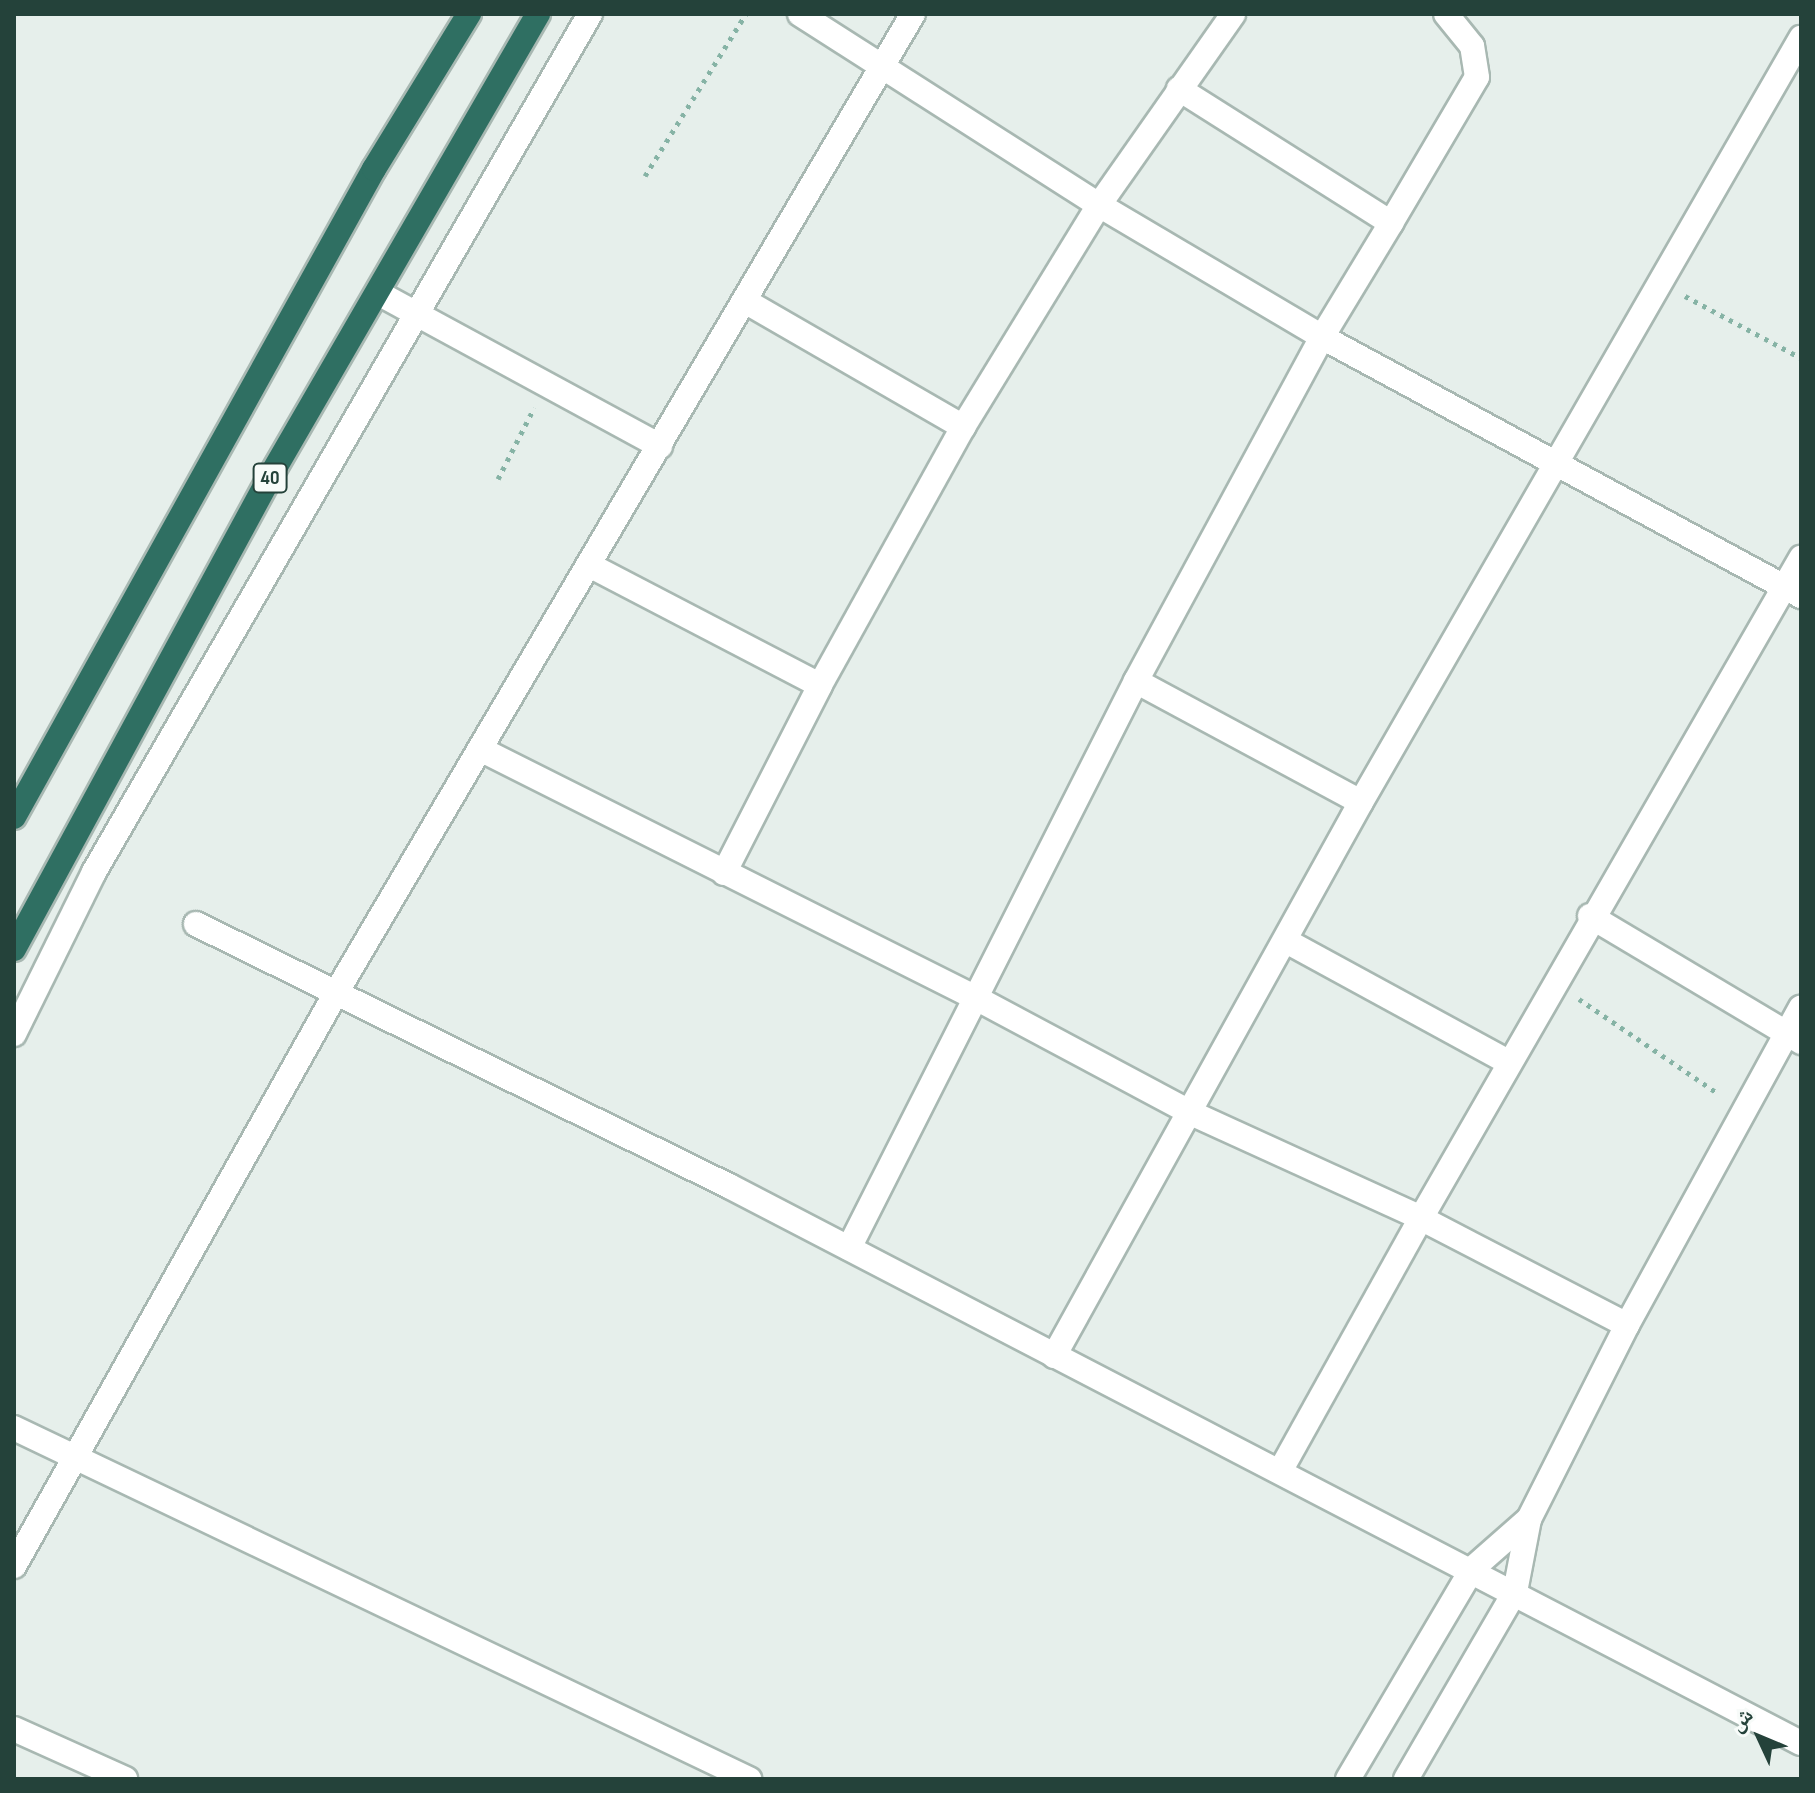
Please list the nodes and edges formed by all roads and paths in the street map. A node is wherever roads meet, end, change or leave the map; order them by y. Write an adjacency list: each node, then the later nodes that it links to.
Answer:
1 (469, 14): 33 (highway)
2 (538, 14): 16 (highway, 40)
3 (590, 14): 18 (street)
4 (746, 14): 12 (path)
5 (800, 14): 10 (street)
6 (913, 14): 10 (street)
7 (1233, 14): 11 (street)
8 (1446, 14): 14 (street)
9 (1801, 38): 15 (street)
10 (883, 67): 13 (street); 17 (street)
11 (1179, 89): 13 (street); 14 (street)
12 (645, 176)
13 (1099, 205): 19 (street); 22 (street)
14 (1391, 223): 19 (street)
15 (1663, 284): 20 (path); 24 (street)
16 (378, 293): 18 (street); 38 (highway, 40)
17 (745, 301): 22 (street); 23 (street)
18 (420, 314): 21 (street); 43 (street)
19 (1322, 337): 24 (street); 29 (street)
20 (1801, 358)
21 (544, 387): 23 (street); 25 (path)
22 (963, 427): 30 (street)
23 (660, 446): 27 (street)
24 (1558, 466): 28 (street); 32 (street)
25 (498, 479)
26 (1801, 558): 28 (street)
27 (589, 565): 30 (street); 31 (street)
28 (1793, 592): 35 (street)
29 (1136, 681): 32 (street); 41 (street)
30 (820, 685): 34 (street)
31 (480, 749): 34 (street); 40 (street)
32 (1361, 802): 37 (street)
33 (14, 817)
34 (724, 873): 41 (street)
35 (1590, 916): 39 (street); 44 (street)
36 (196, 924): 40 (street)
37 (1288, 942): 45 (street); 47 (street)
38 (14, 949)
39 (1553, 981): 45 (street); 46 (path)
40 (336, 993): 49 (street); 53 (street)
41 (976, 998): 47 (street); 49 (street)
42 (1801, 1007): 44 (street)
43 (14, 1034)
44 (1793, 1037): 46 (street)
45 (1508, 1062): 48 (street)
46 (1743, 1110): 50 (street)
47 (1191, 1113): 48 (street); 51 (street)
48 (1421, 1218): 50 (street); 54 (street)
49 (849, 1248): 51 (street)
50 (1627, 1325): 55 (street)
51 (1054, 1356): 54 (street)
52 (14, 1428): 53 (street)
53 (76, 1459): 56 (street); 62 (street)
54 (1280, 1471): 57 (street)
55 (1529, 1519): 57 (street); 58 (street)
56 (14, 1566)
57 (1472, 1569): 58 (street); 63 (street)
58 (1515, 1592): 60 (street); 64 (street)
59 (14, 1729): 61 (street)
60 (1801, 1743)
61 (125, 1779)
62 (749, 1779)
63 (1348, 1779)
64 (1406, 1779)

